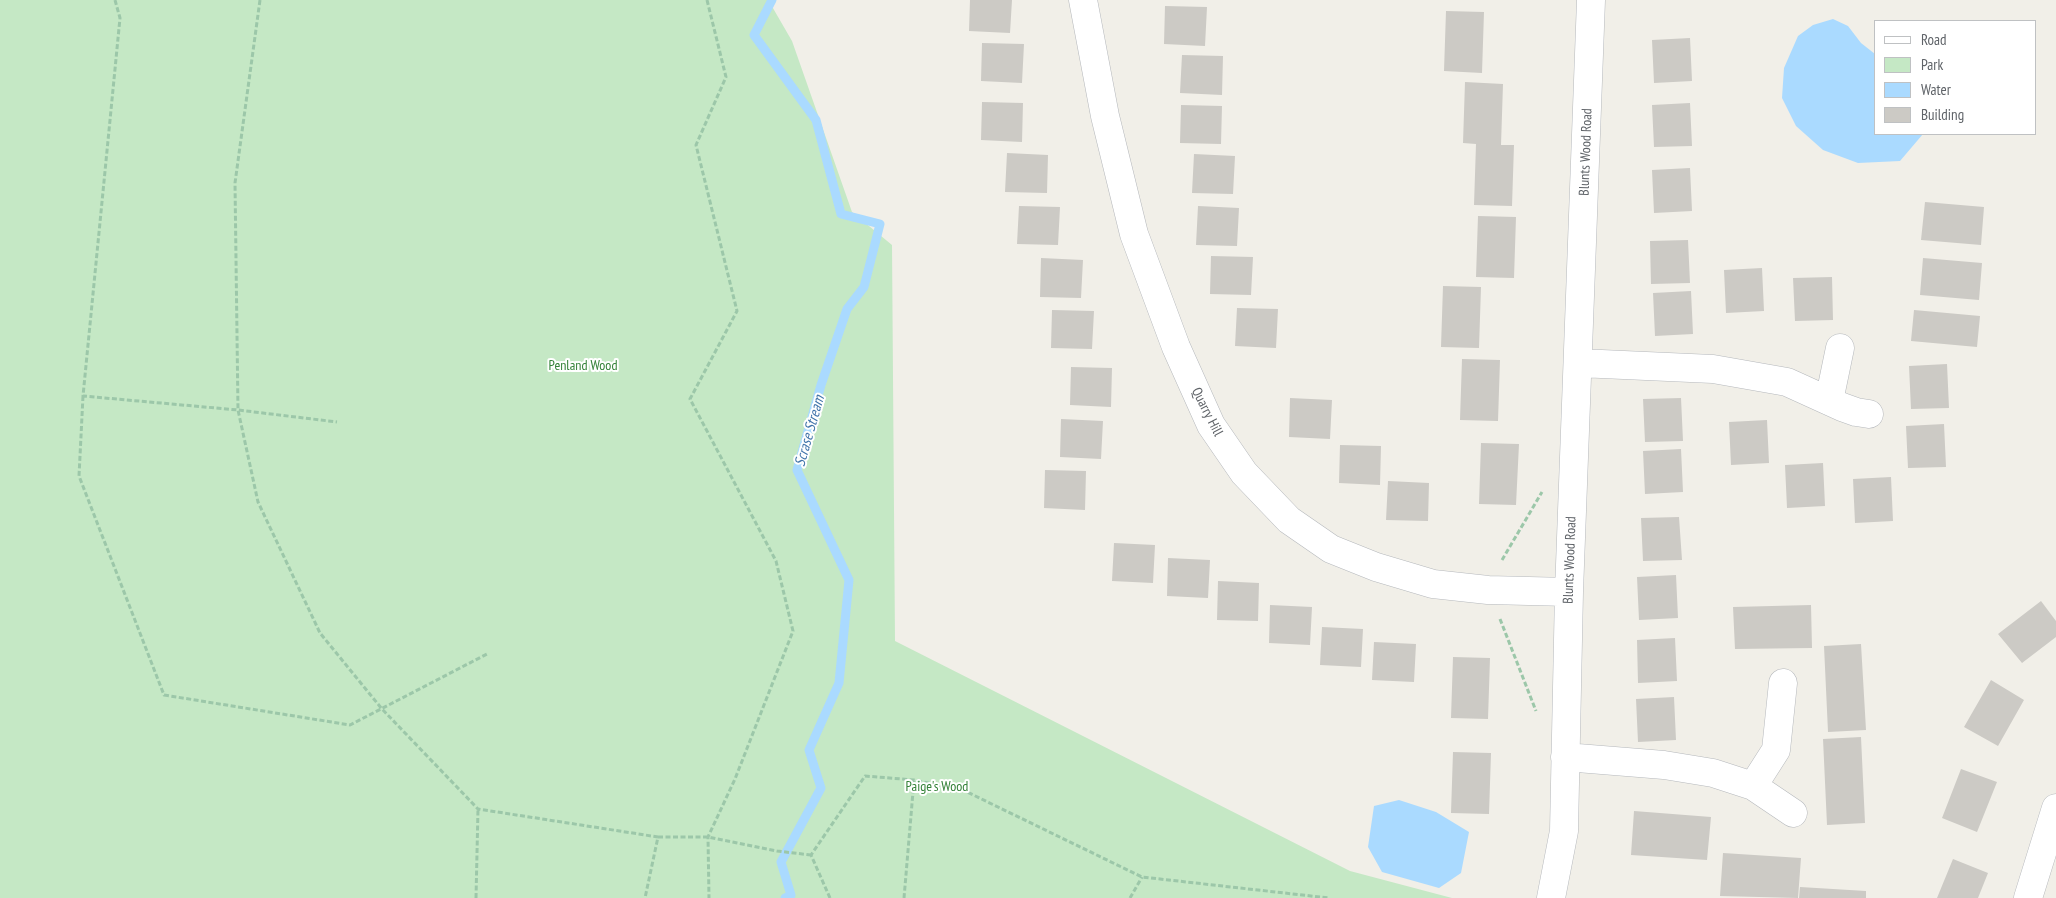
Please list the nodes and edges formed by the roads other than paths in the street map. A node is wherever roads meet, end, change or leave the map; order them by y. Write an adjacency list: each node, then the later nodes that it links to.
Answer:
1 (1083, 0): 7 (street, Quarry Hill)
2 (1591, 0): 4 (street, Blunts Wood Road)
3 (1840, 348): 5 (street)
4 (1579, 363): 5 (street); 7 (street, Blunts Wood Road)
5 (1829, 401): 6 (street)
6 (1869, 414)
7 (1569, 592): 9 (street, Blunts Wood Road)
8 (1782, 683): 10 (street)
9 (1565, 757): 10 (street); 13 (street, Blunts Wood Road)
10 (1754, 786): 12 (street)
11 (2056, 808): 14 (street)
12 (1793, 813)
13 (1551, 898)
14 (2028, 898)

